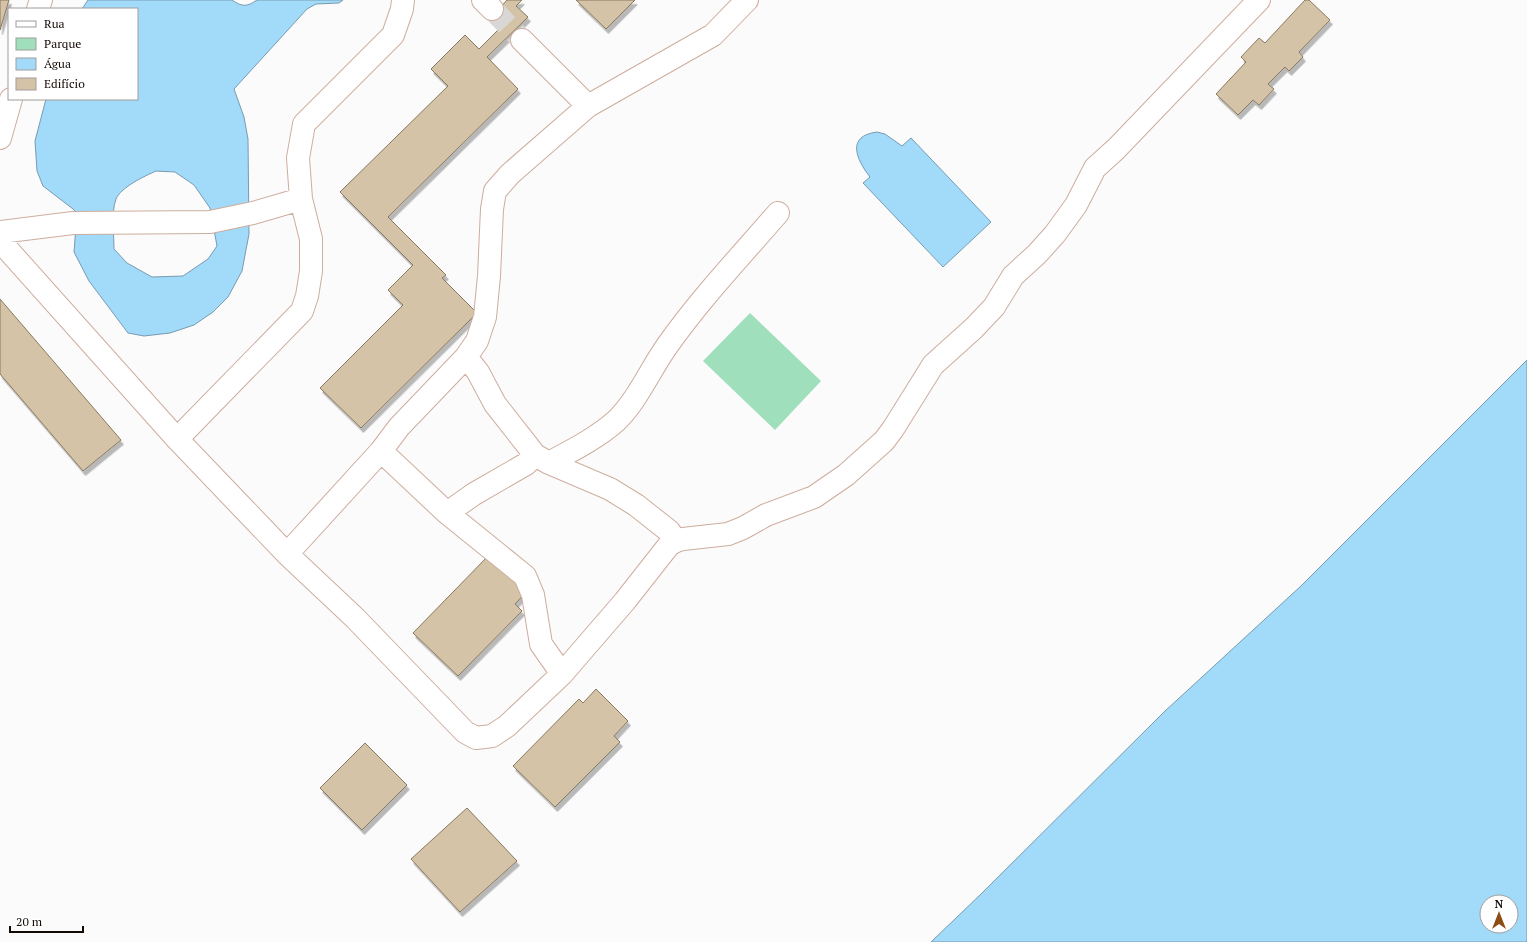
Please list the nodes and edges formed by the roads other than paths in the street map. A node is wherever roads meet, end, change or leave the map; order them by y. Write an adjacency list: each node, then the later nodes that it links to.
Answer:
1 (403, 0): 8 (lane)
2 (747, 0): 6 (lane)
3 (1259, 0): 17 (lane)
4 (522, 40): 6 (lane)
5 (11, 100): 7 (lane)
6 (588, 106): 12 (lane)
7 (0, 138)
8 (301, 199): 10 (lane); 13 (lane)
9 (778, 213): 15 (lane)
10 (0, 232)
11 (0, 241): 13 (lane)
12 (466, 357): 14 (lane); 15 (lane)
13 (177, 439): 18 (lane)
14 (381, 451): 16 (lane); 18 (lane)
15 (542, 459): 16 (lane); 17 (lane)
16 (447, 513): 19 (lane)
17 (676, 541): 19 (lane)
18 (287, 554): 19 (lane)
19 (562, 674)

